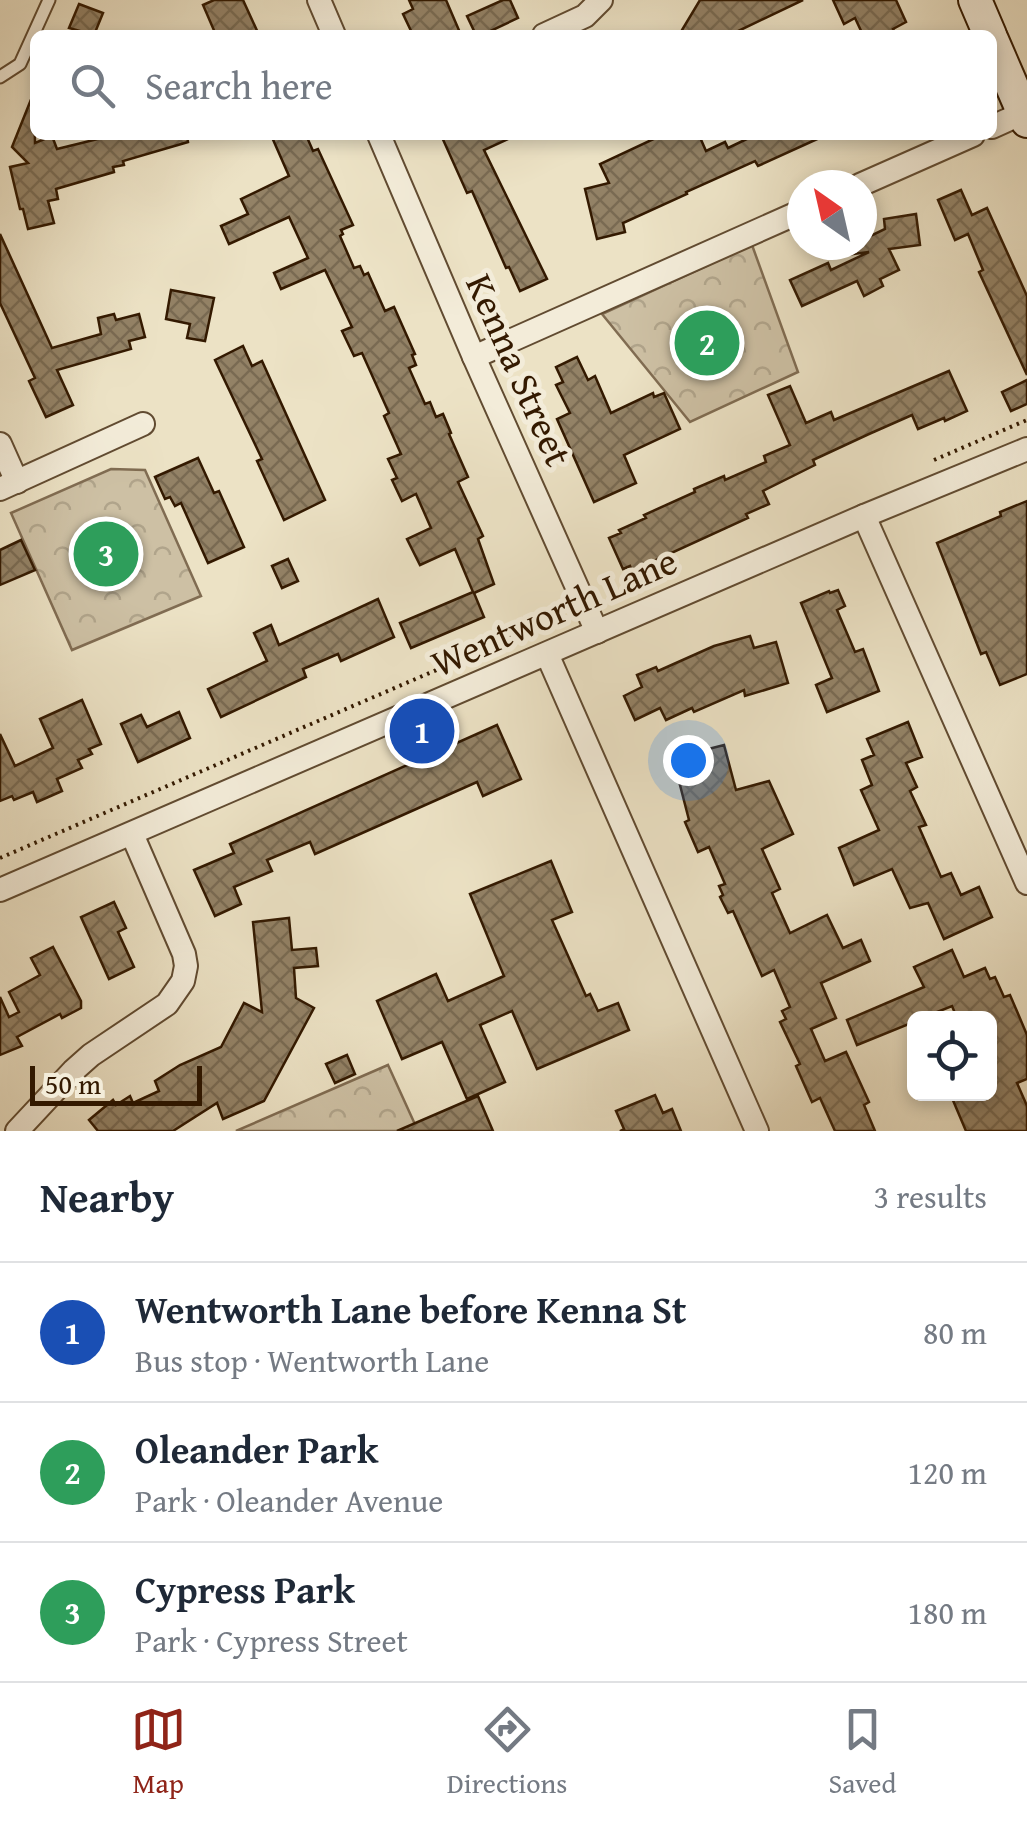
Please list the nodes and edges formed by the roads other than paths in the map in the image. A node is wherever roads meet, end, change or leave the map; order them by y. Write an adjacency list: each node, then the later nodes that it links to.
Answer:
1 (49, 0): 5 (lane)
2 (319, 0): 6 (street)
3 (601, 0): 7 (street)
4 (975, 0): 8 (street)
5 (35, 30)
6 (332, 30)
7 (555, 30)
8 (988, 30)
9 (30, 42): 11 (lane)
10 (997, 52): 12 (street)
11 (0, 77)
12 (1025, 117): 13 (street)
13 (997, 125)
14 (380, 140): 18 (street, Kenna Street)
15 (962, 140): 16 (street)
16 (877, 177)
17 (787, 218): 18 (street)
18 (474, 357): 24 (street, Kenna Street)
19 (143, 424): 22 (street)
20 (0, 444): 22 (street)
21 (1027, 449): 23 (street, Wentworth Lane)
22 (8, 486)
23 (864, 516): 24 (street, Wentworth Lane); 27 (street)
24 (596, 632): 25 (street, Wentworth Lane)
25 (548, 654): 26 (street, Wentworth Lane); 30 (street)
26 (132, 834): 28 (street, Wentworth Lane); 29 (street)
27 (1027, 883)
28 (0, 890)
29 (17, 1131)
30 (757, 1131)

